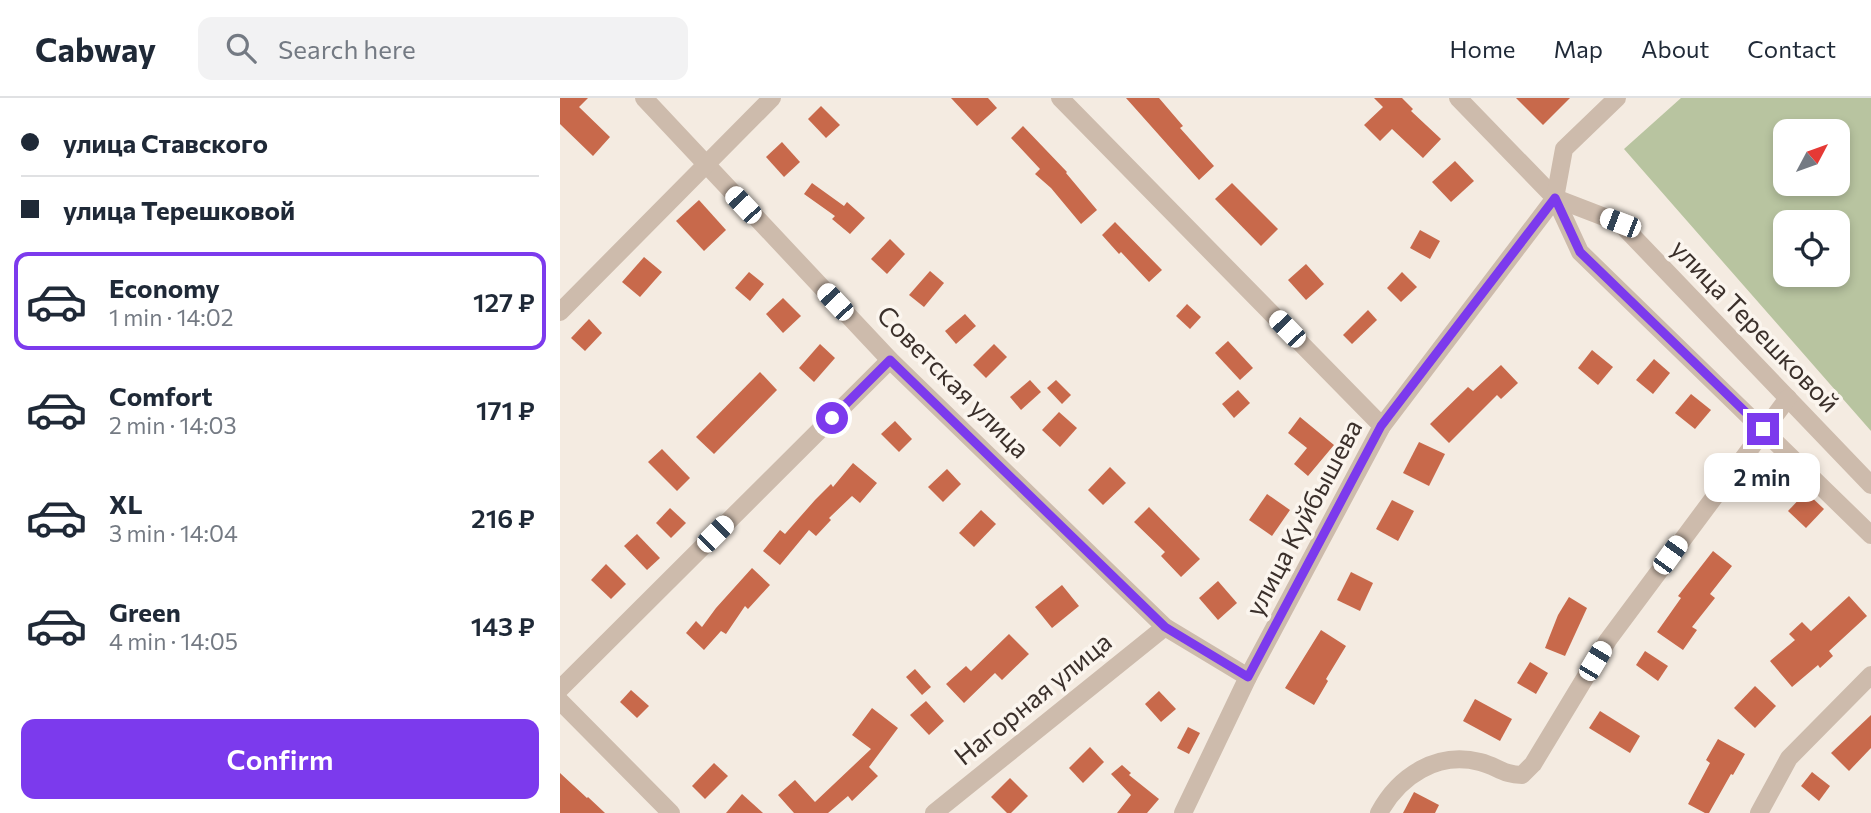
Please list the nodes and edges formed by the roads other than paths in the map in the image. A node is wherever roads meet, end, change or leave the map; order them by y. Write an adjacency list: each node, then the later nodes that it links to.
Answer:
1 (644, 98): 6 (street, Советская улица)
2 (772, 98): 6 (street)
3 (1060, 98): 11 (street)
4 (1458, 98): 7 (street, улица Терешковой)
5 (1617, 98): 7 (street, улица Куйбышева)
6 (706, 166): 8 (street); 9 (street, Советская улица)
7 (1555, 198): 10 (street, улица Терешковой); 11 (street, улица Куйбышева); 12 (street, улица Терешковой)
8 (560, 312)
9 (890, 360): 15 (street, Советская улица); 18 (street)
10 (1788, 398): 12 (street); 13 (street, улица Терешковой)
11 (1381, 426): 17 (street, улица Куйбышева)
12 (1763, 429): 14 (street, улица Терешковой); 23 (street)
13 (1871, 485)
14 (1871, 535)
15 (1165, 627): 17 (street, Советская улица); 21 (street, Нагорная улица)
16 (1871, 675): 24 (street)
17 (1248, 677): 22 (street, улица Куйбышева)
18 (560, 689)
19 (560, 701): 20 (street)
20 (671, 813)
21 (934, 813)
22 (1183, 813)
23 (1379, 813)
24 (1759, 813)

